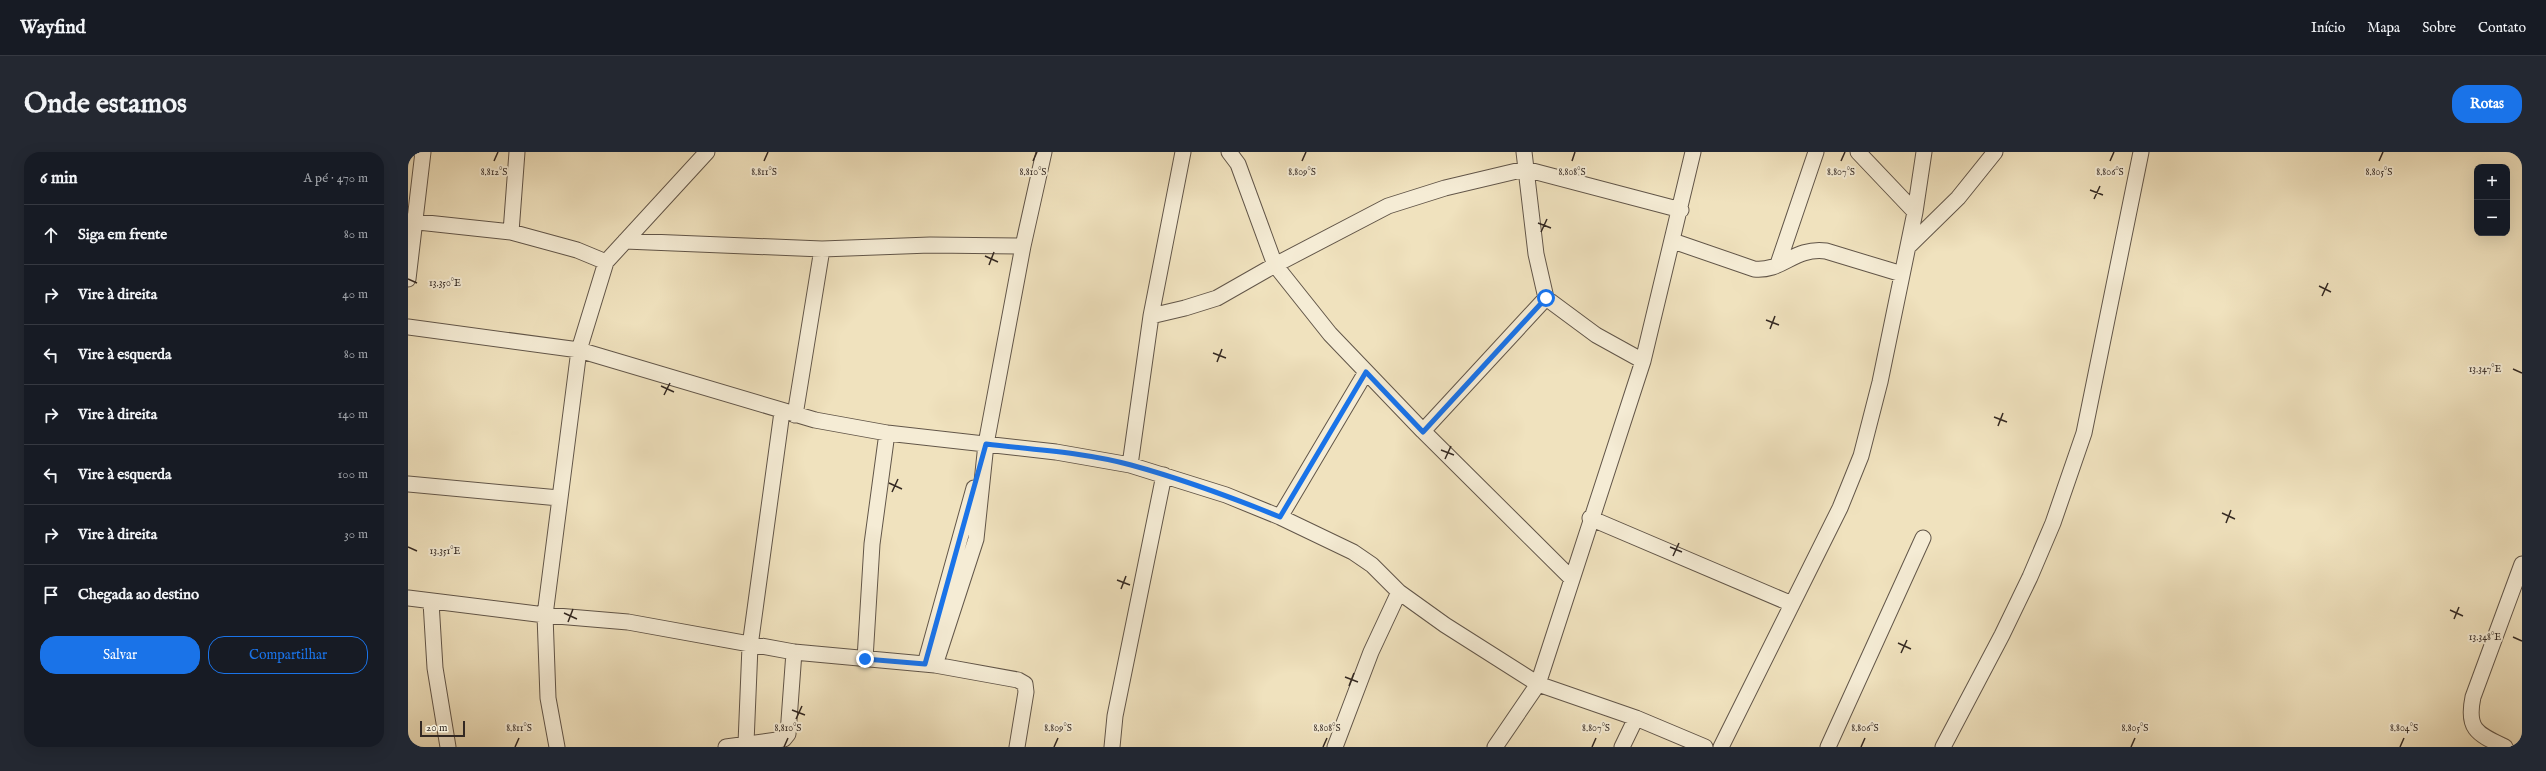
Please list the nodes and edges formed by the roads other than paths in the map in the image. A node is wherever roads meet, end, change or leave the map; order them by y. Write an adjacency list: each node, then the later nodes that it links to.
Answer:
1 (423, 152): 17 (street)
2 (518, 152): 18 (street)
3 (707, 152): 19 (street)
4 (1044, 152): 21 (street)
5 (1183, 152): 30 (street)
6 (1229, 152): 26 (street)
7 (1524, 152): 14 (street)
8 (1693, 152): 15 (street)
9 (1816, 152): 25 (street)
10 (1858, 152): 16 (street)
11 (1924, 152): 16 (street)
12 (1995, 152): 22 (street)
13 (2141, 152): 71 (street)
14 (1525, 169): 15 (street); 26 (street); 29 (street)
15 (1680, 210): 20 (street)
16 (1915, 212): 22 (street)
17 (412, 222): 18 (street); 28 (street)
18 (511, 232): 24 (street)
19 (625, 241): 23 (street); 24 (street)
20 (1673, 241): 25 (street); 33 (street)
21 (1023, 246): 23 (street); 38 (street)
22 (1908, 247): 27 (street)
23 (822, 249): 35 (street)
24 (606, 262): 32 (street)
25 (1778, 264): 27 (street)
26 (1275, 265): 30 (street); 34 (street)
27 (1902, 274): 51 (street)
28 (408, 279)
29 (1546, 298): 33 (street); 36 (street)
30 (1150, 316): 39 (street)
31 (408, 327): 32 (street)
32 (579, 350): 35 (street); 42 (street)
33 (1643, 361): 44 (street)
34 (1366, 372): 36 (street); 43 (street)
35 (788, 413): 37 (street); 53 (street)
36 (1423, 432): 47 (street)
37 (887, 433): 38 (street); 55 (street)
38 (986, 444): 39 (street); 56 (street)
39 (1130, 464): 40 (street)
40 (1164, 475): 43 (street); 64 (street)
41 (408, 484): 42 (street)
42 (559, 498): 52 (street)
43 (1280, 517): 48 (street)
44 (1590, 518): 47 (street); 51 (street)
45 (1923, 538): 70 (street)
46 (2522, 564): 72 (street)
47 (1572, 579): 57 (street)
48 (1399, 592): 57 (street); 65 (street)
49 (408, 598): 50 (street)
50 (431, 602): 52 (street); 60 (street)
51 (1792, 604): 69 (street)
52 (545, 615): 53 (street); 61 (street)
53 (750, 646): 54 (street); 59 (street)
54 (794, 652): 55 (street); 59 (street)
55 (865, 659): 56 (street)
56 (930, 664): 63 (street)
57 (1538, 684): 58 (street); 66 (street)
58 (1636, 718): 67 (street); 68 (street)
59 (746, 743): 62 (street)
60 (448, 747)
61 (557, 747)
62 (726, 747)
63 (1017, 747)
64 (1112, 747)
65 (1335, 747)
66 (1495, 747)
67 (1622, 747)
68 (1705, 747)
69 (1721, 747)
70 (1828, 747)
71 (1943, 747)
72 (2505, 747)

